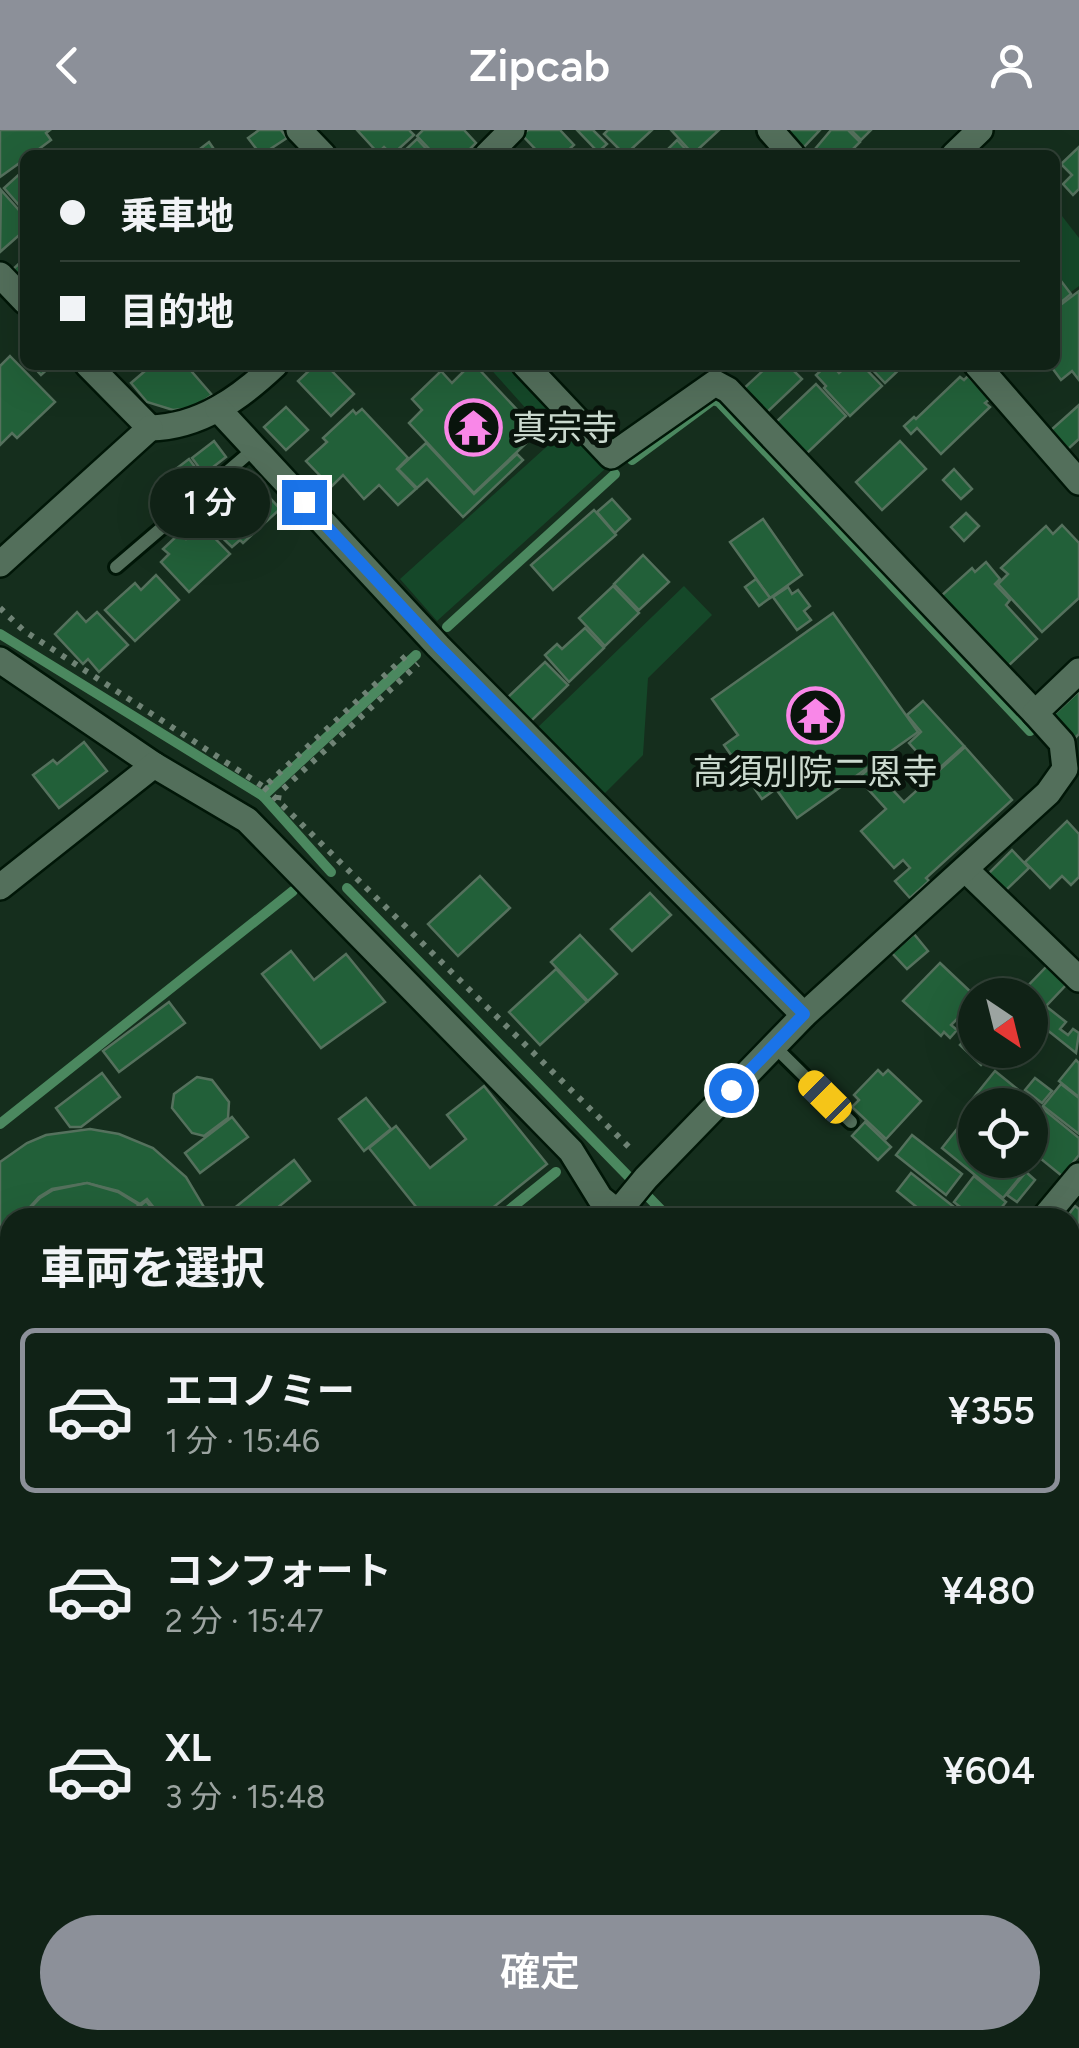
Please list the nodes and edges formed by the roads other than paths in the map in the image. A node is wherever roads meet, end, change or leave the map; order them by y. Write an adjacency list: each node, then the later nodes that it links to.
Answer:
1 (299, 130): 5 (street)
2 (512, 130): 6 (street)
3 (770, 130): 7 (street)
4 (980, 130): 8 (street)
5 (318, 150)
6 (492, 150)
7 (788, 150)
8 (959, 150)
9 (0, 276): 10 (street)
10 (20, 296)
11 (93, 370): 16 (street)
12 (270, 370): 15 (street)
13 (530, 370): 23 (street)
14 (981, 370): 18 (street)
15 (218, 409): 16 (street); 17 (street)
16 (150, 428): 19 (street)
17 (255, 448): 20 (lane); 28 (street)
18 (1079, 482)
19 (0, 564)
20 (116, 567)
21 (0, 660): 24 (street)
22 (1079, 670): 23 (street)
23 (1035, 714): 25 (street)
24 (154, 765): 26 (street); 32 (street)
25 (966, 870): 27 (street); 28 (street)
26 (0, 887)
27 (1079, 979)
28 (804, 1014): 29 (street)
29 (774, 1046): 30 (lane); 33 (street)
30 (851, 1122)
31 (1079, 1176): 34 (street)
32 (614, 1208)
33 (623, 1208)
34 (1052, 1208)

